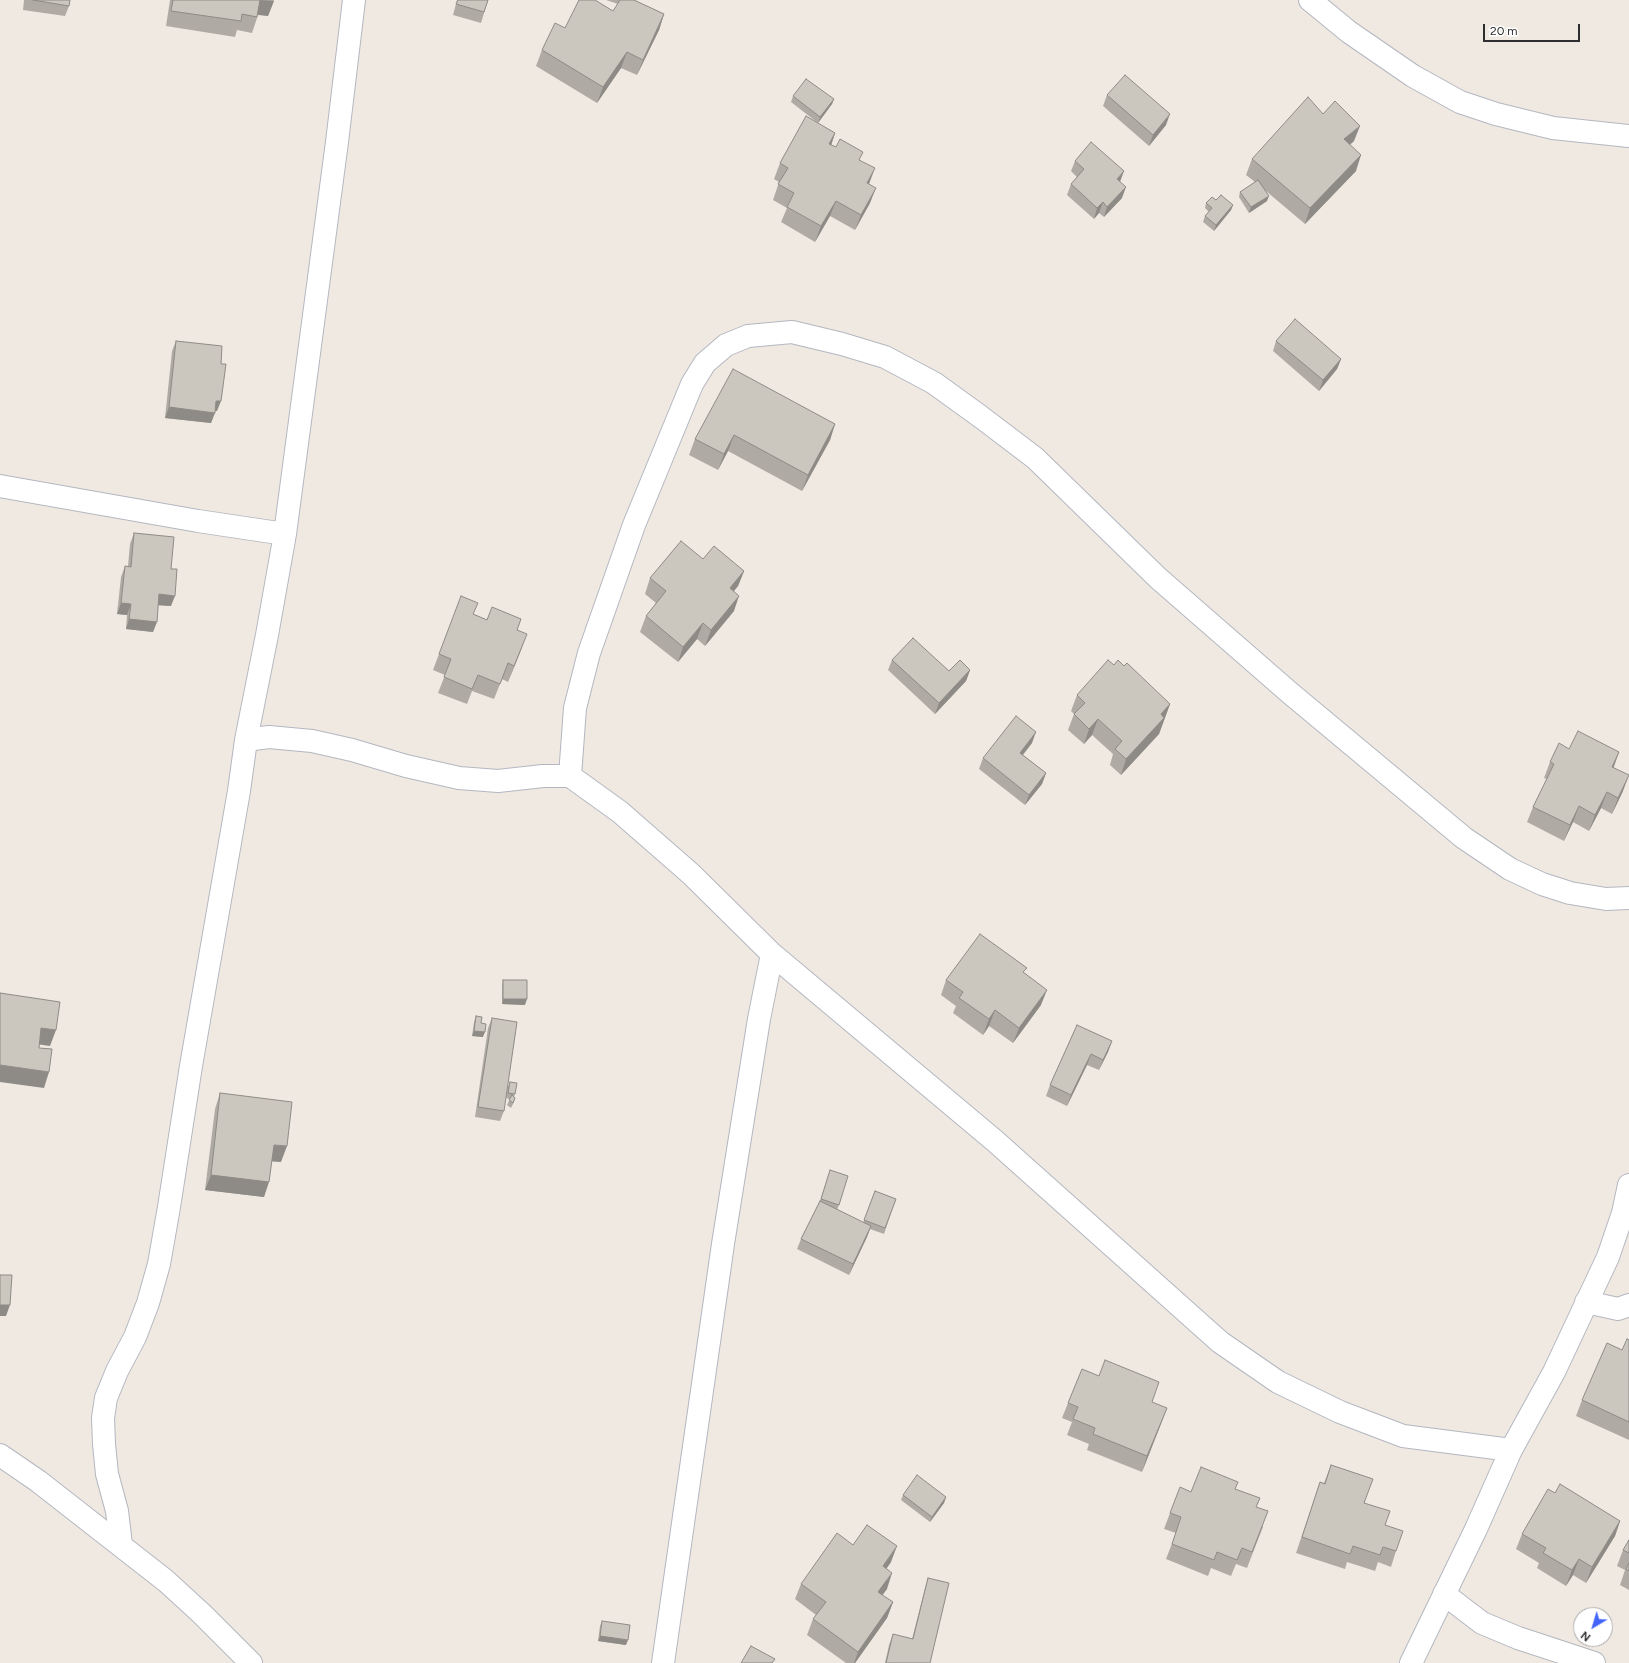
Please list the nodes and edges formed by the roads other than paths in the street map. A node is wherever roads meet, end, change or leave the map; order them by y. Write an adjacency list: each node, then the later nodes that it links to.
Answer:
1 (354, 0): 5 (street)
2 (1310, 0): 3 (street)
3 (1629, 136)
4 (0, 486): 5 (street)
5 (284, 534): 6 (street)
6 (246, 740): 7 (street); 15 (street)
7 (570, 776): 8 (street); 9 (street)
8 (1629, 898)
9 (772, 954): 13 (street); 18 (street)
10 (1629, 1185): 11 (street)
11 (1586, 1302): 12 (street); 13 (street)
12 (1625, 1309)
13 (1511, 1450): 16 (street)
14 (0, 1455): 15 (street)
15 (121, 1545): 17 (street)
16 (1444, 1594): 19 (street); 20 (street)
17 (251, 1663)
18 (663, 1663)
19 (1411, 1663)
20 (1594, 1663)

